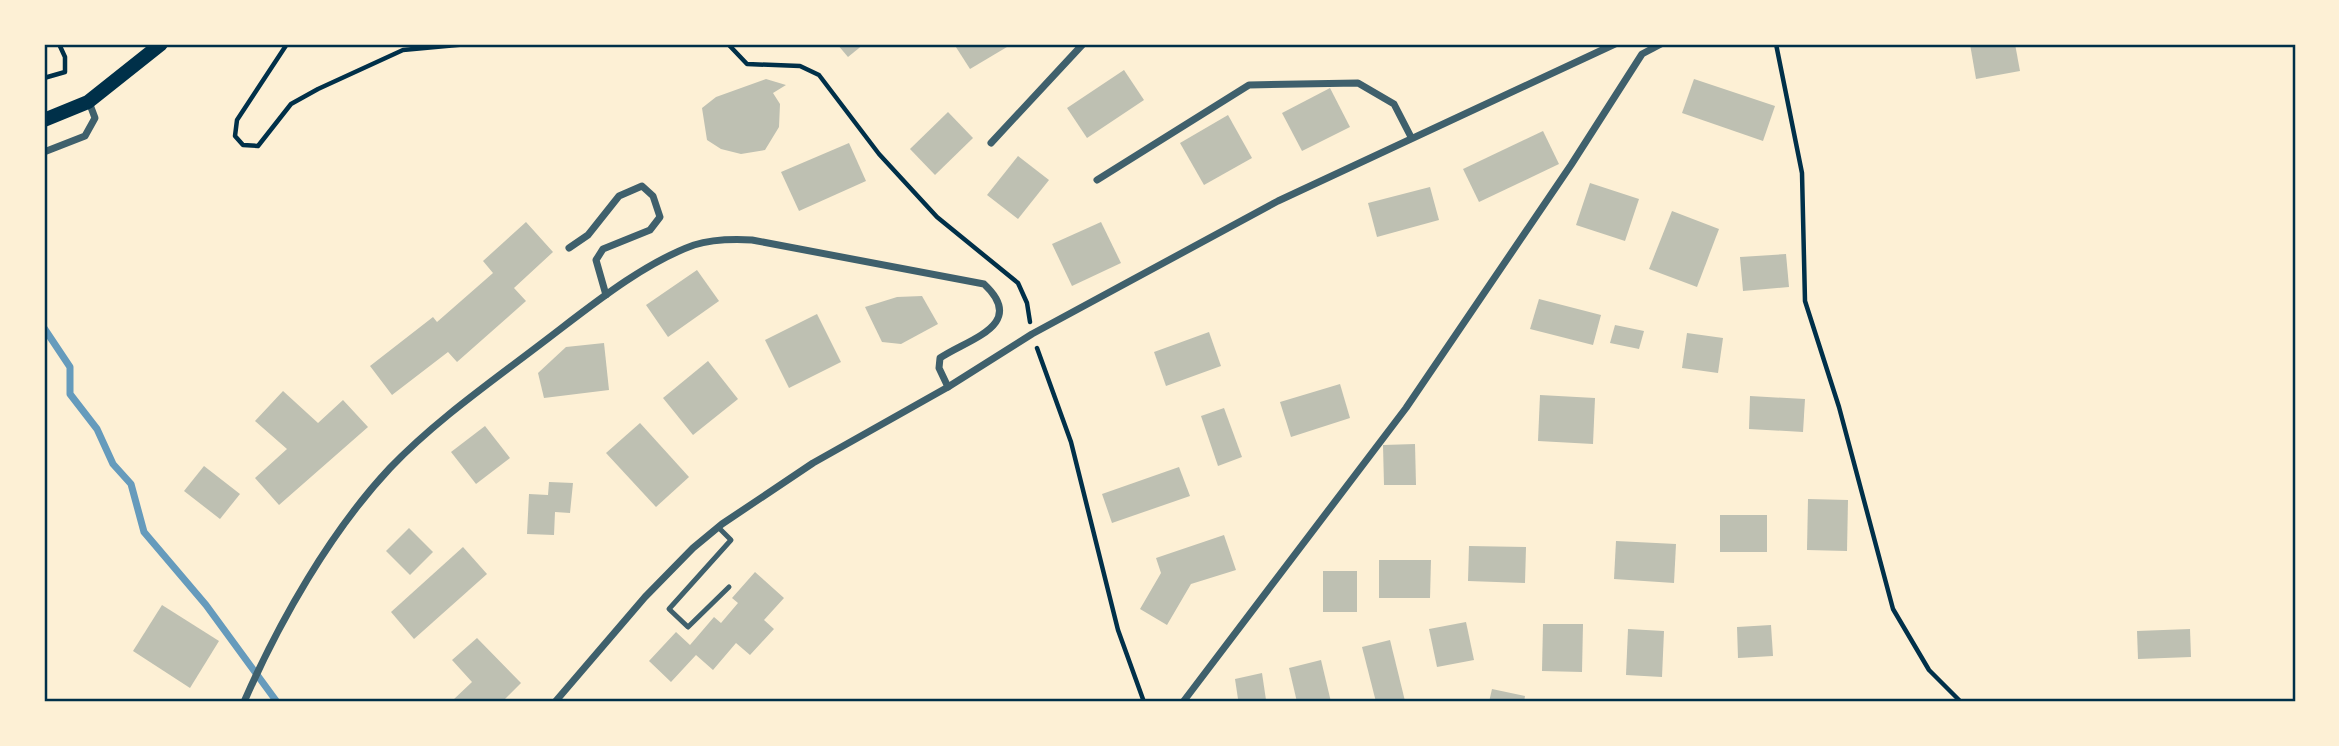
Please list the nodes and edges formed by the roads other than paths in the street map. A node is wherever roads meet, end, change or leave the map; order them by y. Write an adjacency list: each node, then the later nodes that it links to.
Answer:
1 (161, 44): 5 (main road)
2 (1083, 44): 8 (street)
3 (1615, 44): 7 (street)
4 (1661, 44): 18 (street)
5 (88, 102): 6 (main road); 9 (street)
6 (44, 120)
7 (1411, 137): 10 (street); 13 (street)
8 (991, 142)
9 (44, 152)
10 (1097, 180)
11 (569, 248): 12 (street)
12 (606, 295): 13 (street); 16 (street)
13 (948, 387): 14 (street)
14 (718, 527): 15 (lane); 17 (street)
15 (729, 587)
16 (244, 702)
17 (555, 702)
18 (1183, 702)

